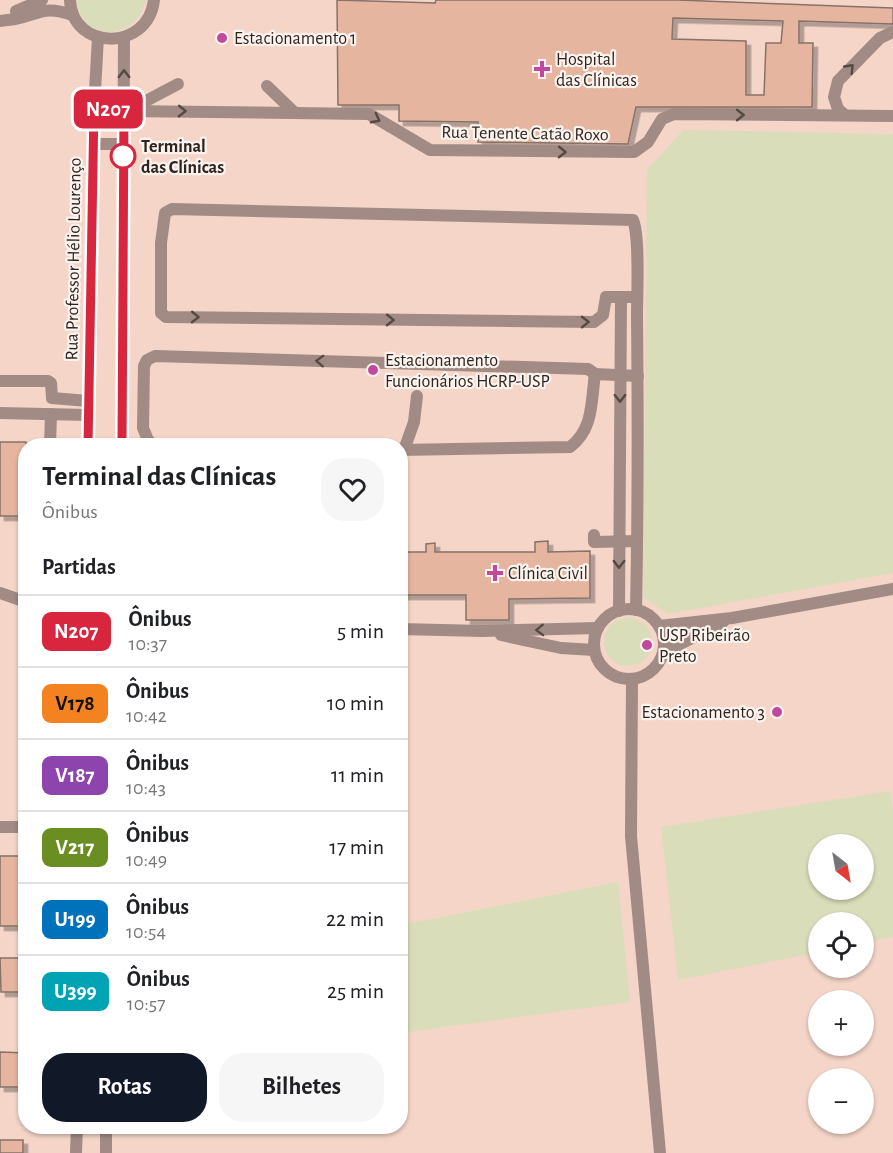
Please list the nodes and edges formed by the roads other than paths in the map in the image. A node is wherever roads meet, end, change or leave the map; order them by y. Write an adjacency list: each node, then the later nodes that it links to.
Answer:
1 (42, 0): 5 (street)
2 (70, 0): 4 (street)
3 (154, 0): 8 (street)
4 (73, 15): 5 (street); 7 (street)
5 (3, 20)
6 (893, 32): 14 (street, one-way to 6)
7 (98, 37): 8 (street); 11 (street, Rua Professor Hélio Lourenço)
8 (124, 38): 12 (street, one-way to 8)
9 (178, 84): 12 (street)
10 (267, 86): 13 (street)
11 (94, 108): 12 (street, Rua Tenente Catão Roxo); 16 (street, Rua Professor Hélio Lourenço)
12 (126, 110): 13 (street, Rua Tenente Catão Roxo, one-way to 13); 17 (street)
13 (295, 113): 14 (street, Rua Tenente Catão Roxo, one-way to 14)
14 (845, 115): 15 (street, Rua Tenente Catão Roxo)
15 (893, 116)
16 (94, 144): 17 (street); 25 (street, Rua Professor Hélio Lourenço)
17 (123, 144): 33 (street)
18 (621, 297): 19 (street); 19 (street, one-way to 18); 21 (street)
19 (637, 297): 22 (street)
20 (595, 374): 21 (street); 34 (street, one-way to 34); 36 (street)
21 (620, 375): 22 (street); 29 (street, one-way to 29)
22 (638, 376): 30 (street)
23 (0, 381): 25 (street)
24 (417, 396): 35 (street)
25 (88, 402): 28 (street, Rua Professor Hélio Lourenço)
26 (0, 413): 27 (street)
27 (51, 414): 28 (street); 31 (street)
28 (88, 415): 32 (street, Rua Professor Hélio Lourenço)
29 (620, 429): 30 (street); 37 (street)
30 (639, 429): 38 (street)
31 (50, 438)
32 (88, 438)
33 (122, 438)
34 (147, 438)
35 (407, 438)
36 (408, 450)
37 (620, 463): 38 (street); 39 (street)
38 (638, 464): 40 (street)
39 (620, 486): 40 (street); 43 (street)
40 (638, 486): 42 (street)
41 (594, 535): 43 (street)
42 (637, 541): 43 (street); 48 (street)
43 (619, 542): 49 (street, one-way to 49)
44 (893, 589): 50 (street)
45 (0, 592): 46 (street); 47 (street)
46 (18, 593)
47 (18, 599)
48 (636, 610): 49 (street); 51 (street)
49 (619, 611): 52 (street)
50 (732, 618): 51 (street); 56 (street)
51 (659, 626): 56 (street)
52 (598, 628): 54 (street, one-way to 54); 55 (street)
53 (408, 629): 54 (street)
54 (482, 631): 55 (street)
55 (594, 650): 57 (street)
56 (663, 652): 57 (street)
57 (632, 679): 64 (street)
58 (0, 827): 59 (street)
59 (18, 827)
60 (77, 1134): 62 (street)
61 (106, 1134): 63 (street)
62 (76, 1153)
63 (106, 1153)
64 (660, 1153)

